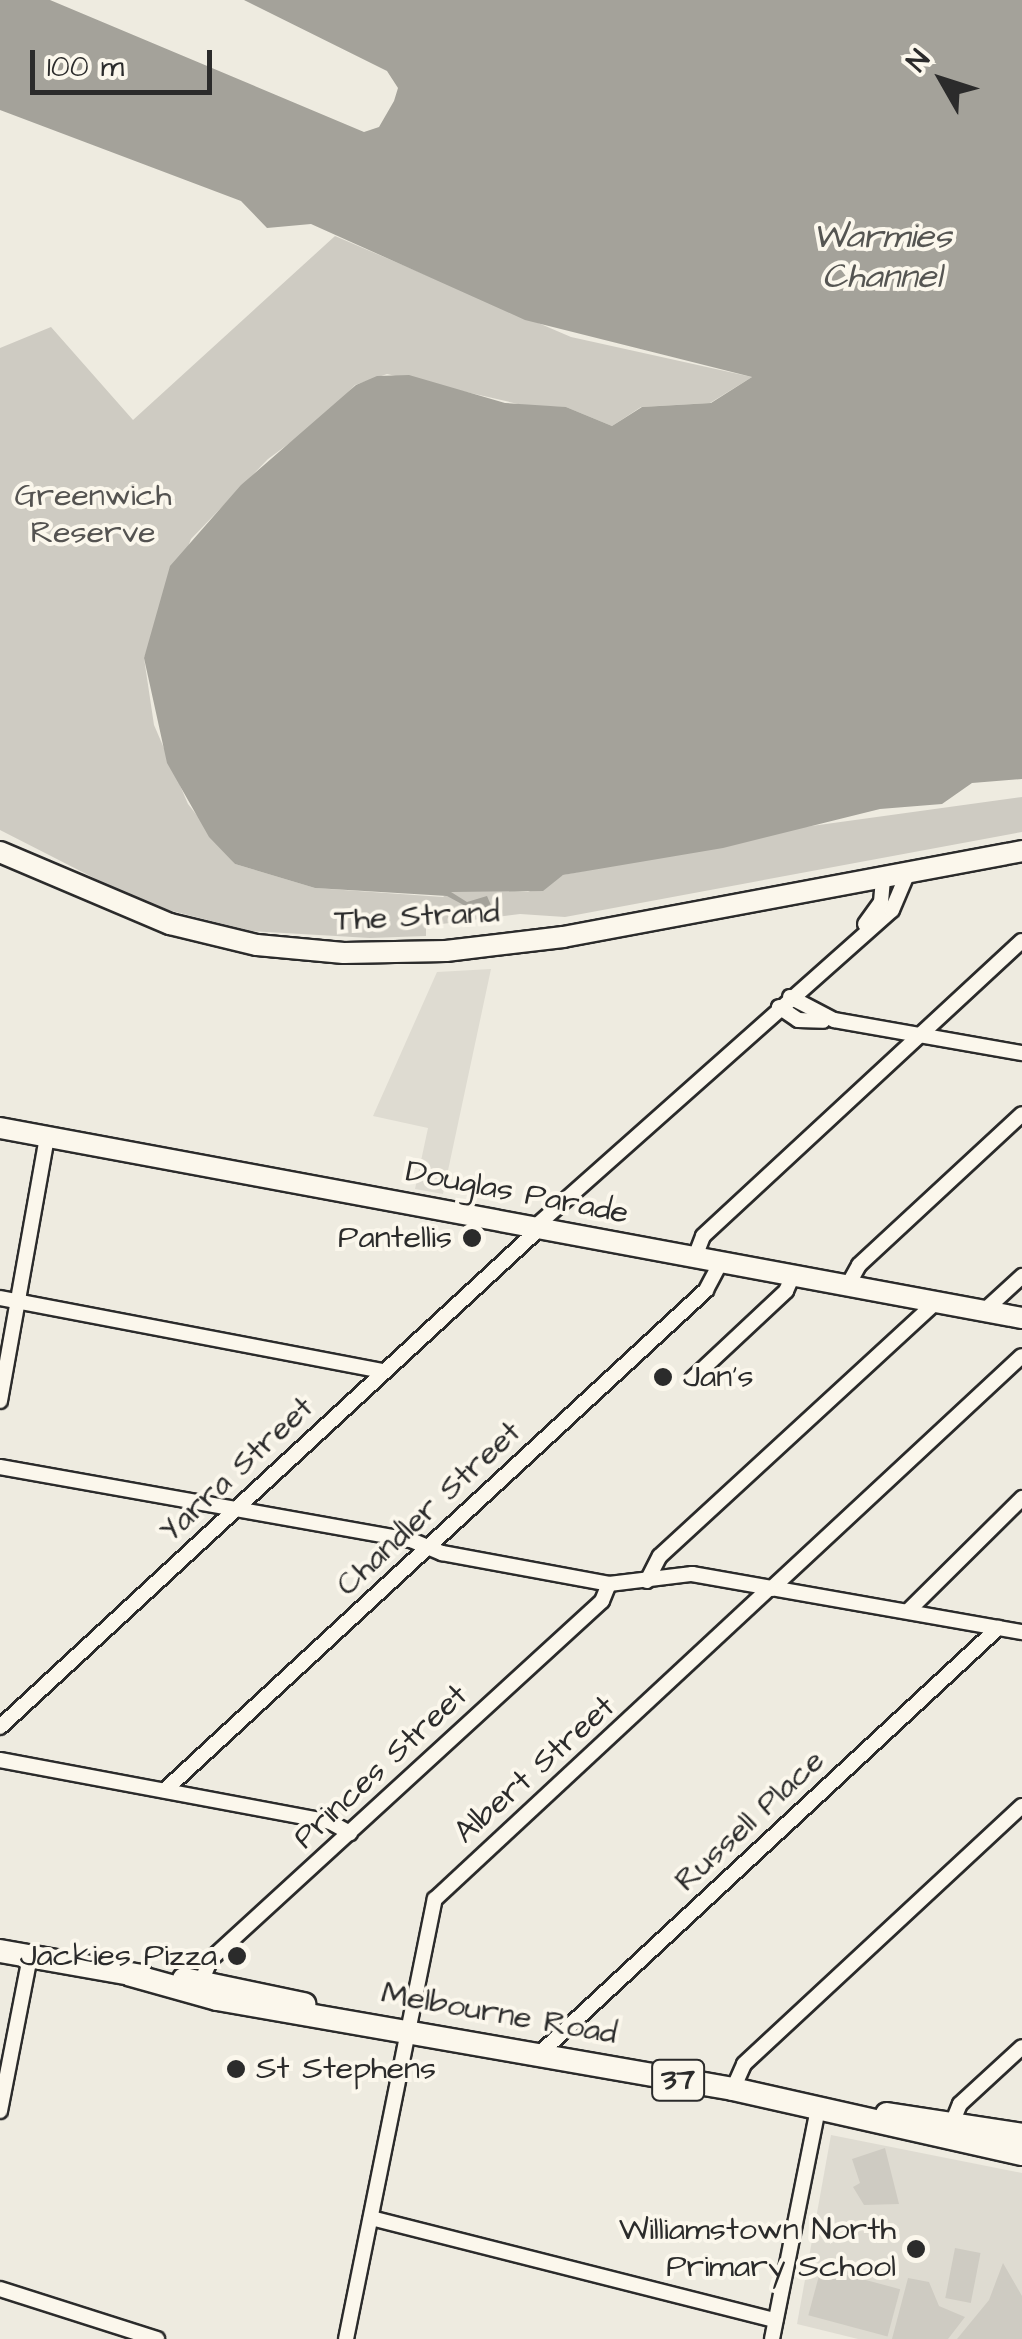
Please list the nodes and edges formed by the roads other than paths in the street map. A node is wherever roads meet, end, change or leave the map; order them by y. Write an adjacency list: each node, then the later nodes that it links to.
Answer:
1 (1022, 850): 3 (street, The Strand)
2 (0, 852): 3 (street, The Strand)
3 (894, 877): 4 (street, Yarra Street); 4 (street, Yarra Street)
4 (859, 932): 6 (street, Yarra Street)
5 (1022, 941): 7 (street)
6 (785, 1002): 7 (street); 12 (street, Yarra Street)
7 (920, 1036): 8 (street); 16 (street)
8 (1022, 1053)
9 (1022, 1114): 20 (street)
10 (0, 1128): 11 (street, Douglas Parade)
11 (47, 1137): 13 (street, Douglas Parade); 22 (street)
12 (574, 1196): 13 (street, Yarra Street); 14 (street)
13 (531, 1226): 14 (street, Douglas Parade); 15 (street); 15 (street, Yarra Street)
14 (563, 1233): 16 (street, Douglas Parade)
15 (512, 1254): 27 (street, Yarra Street)
16 (695, 1257): 17 (street, Douglas Parade)
17 (721, 1262): 18 (street, Douglas Parade); 34 (street, Chandler Street)
18 (794, 1275): 20 (street, Douglas Parade); 28 (street)
19 (1022, 1276): 24 (street)
20 (848, 1285): 23 (street, Douglas Parade)
21 (0, 1298): 22 (street)
22 (18, 1302): 27 (street); 29 (street)
23 (936, 1302): 24 (street, Douglas Parade); 33 (street)
24 (984, 1311): 25 (street, Douglas Parade)
25 (1022, 1318)
26 (1022, 1356): 38 (street, Albert Street)
27 (384, 1371): 32 (street, Yarra Street)
28 (692, 1379)
29 (0, 1401)
30 (0, 1467): 32 (street)
31 (1022, 1498): 39 (street)
32 (234, 1510): 34 (street); 42 (street, Yarra Street)
33 (673, 1547): 35 (street); 36 (street)
34 (427, 1548): 37 (street); 44 (street, Chandler Street)
35 (679, 1573): 36 (street); 38 (street)
36 (647, 1581): 37 (street)
37 (609, 1584): 46 (street, Princes Street)
38 (771, 1589): 39 (street); 50 (street, Albert Street)
39 (908, 1611): 40 (street)
40 (998, 1628): 41 (street); 52 (street, Russell Place)
41 (1022, 1632)
42 (0, 1726)
43 (0, 1760): 44 (street)
44 (165, 1790): 46 (street)
45 (1022, 1806): 53 (street)
46 (350, 1834): 49 (street, Princes Street)
47 (0, 1952): 48 (main road, Melbourne Road / 37)
48 (30, 1958): 49 (main road, Melbourne Road / 37); 55 (street)
49 (198, 1988): 50 (main road, Melbourne Road / 37)
50 (407, 2030): 52 (main road, Melbourne Road / 37); 59 (street, Albert Street)
51 (1022, 2047): 56 (street)
52 (538, 2055): 53 (main road, Melbourne Road / 37)
53 (733, 2090): 54 (main road, Melbourne Road / 37)
54 (818, 2108): 56 (main road, Melbourne Road / 37); 61 (street)
55 (0, 2110)
56 (952, 2130): 57 (main road, Melbourne Road / 37); 58 (main road, Melbourne Road / 37)
57 (1022, 2135)
58 (1022, 2154)
59 (371, 2218): 61 (street); 63 (street, Albert Street)
60 (0, 2289): 62 (street)
61 (775, 2320): 64 (street)
62 (157, 2339)
63 (346, 2339)
64 (772, 2339)

